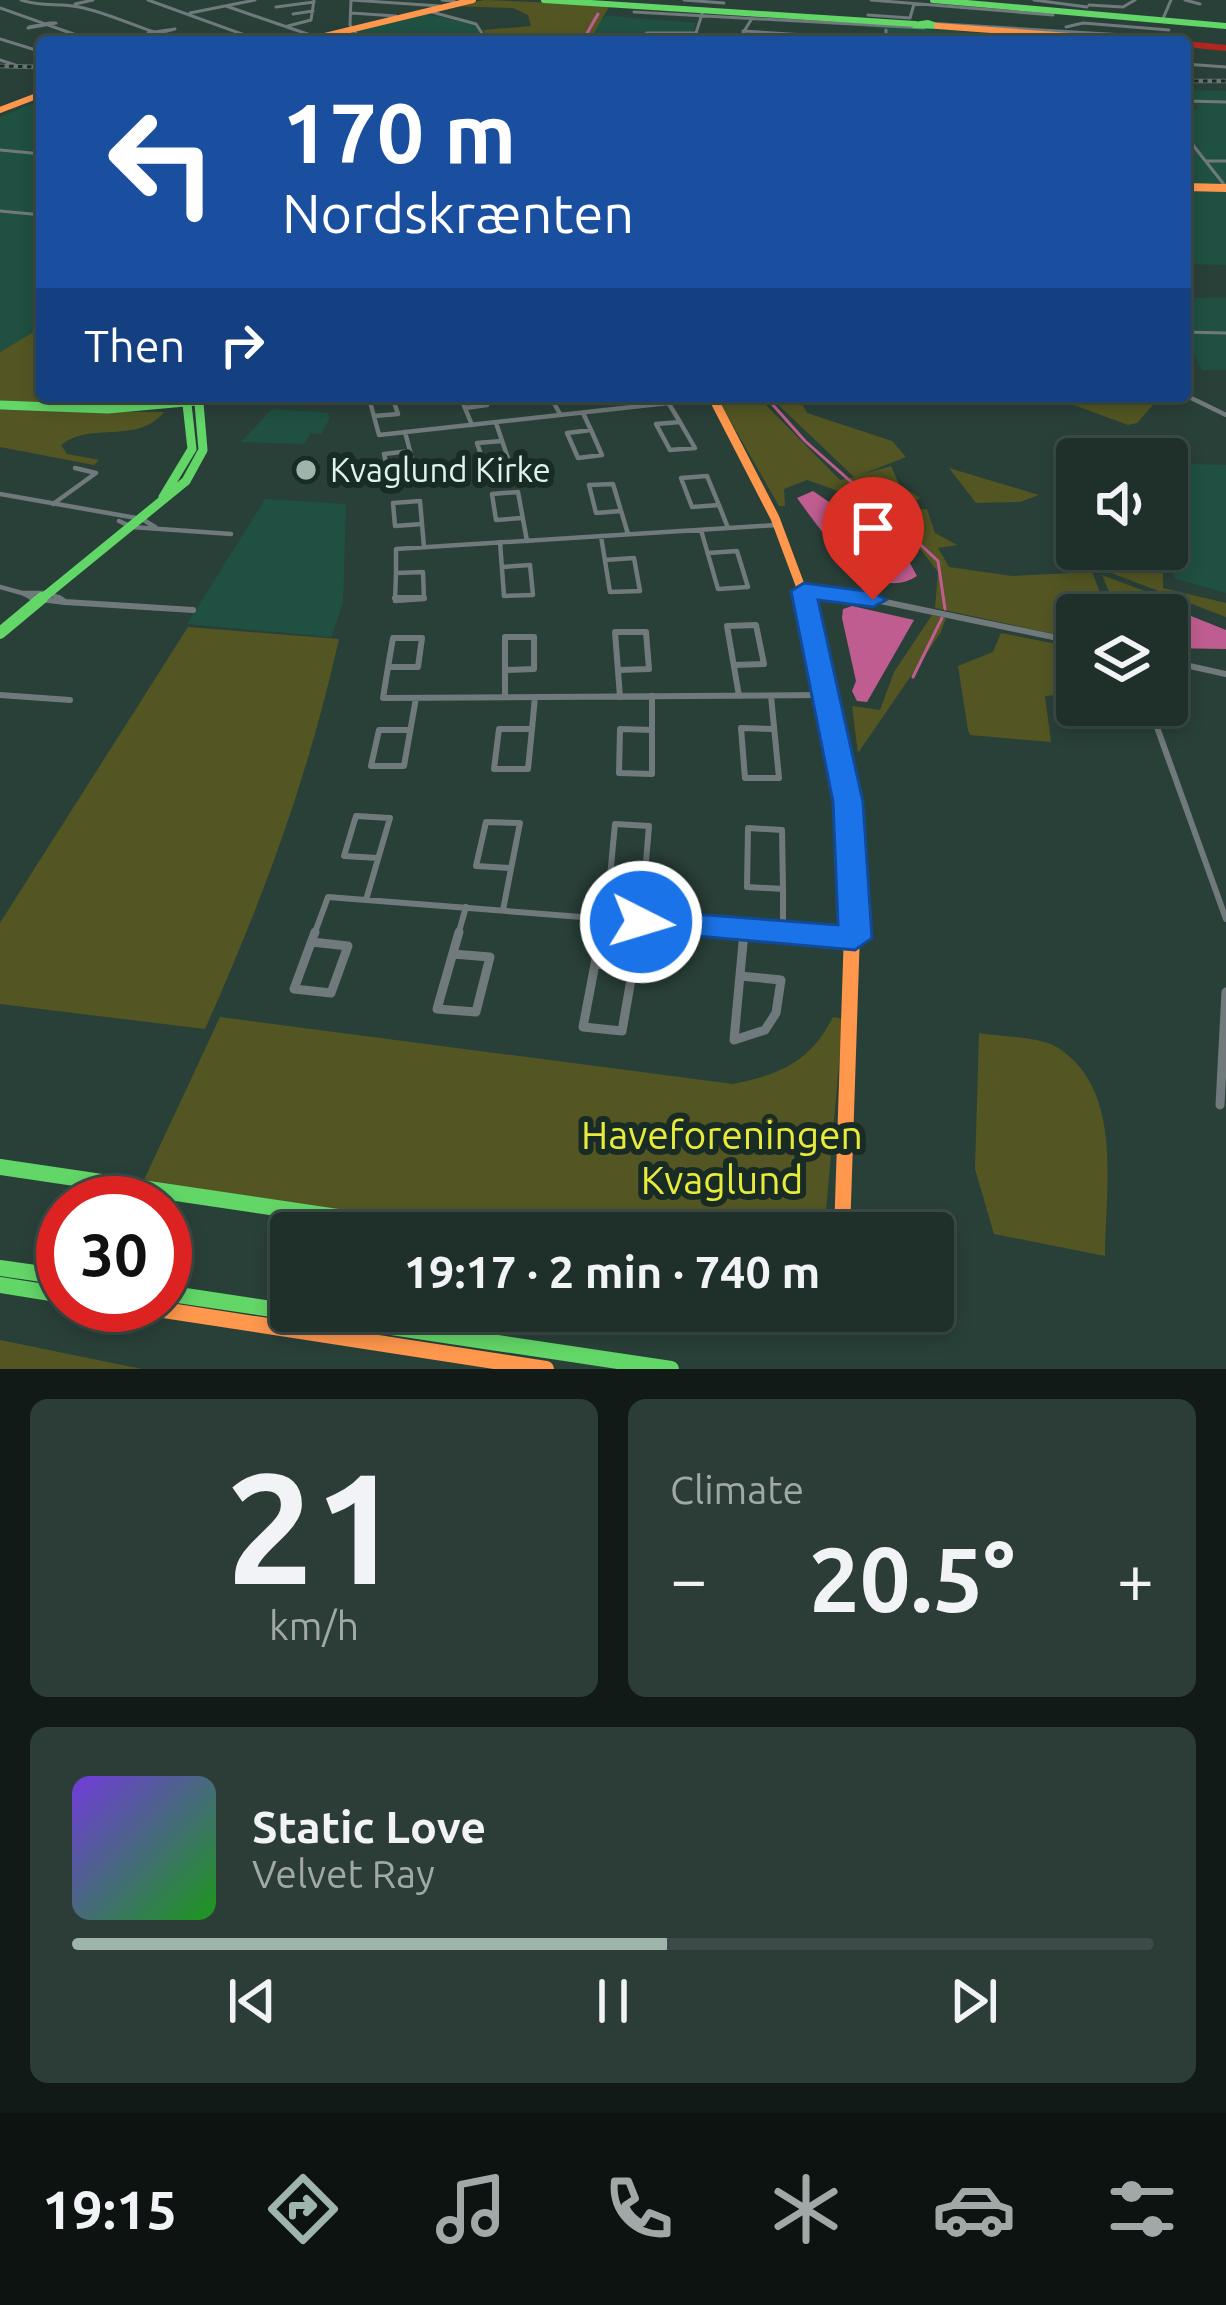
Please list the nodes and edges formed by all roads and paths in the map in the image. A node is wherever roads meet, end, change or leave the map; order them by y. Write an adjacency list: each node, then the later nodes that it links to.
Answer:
1 (21, 0): 23 (street)
2 (93, 0): 23 (street)
3 (148, 0): 32 (street)
4 (209, 0): 20 (street)
5 (259, 0): 20 (street)
6 (351, 0): 15 (street); 29 (street)
7 (544, 0): 30 (main road)
8 (684, 0): 17 (street)
9 (871, 0): 19 (street); 42 (street)
10 (1034, 0): 22 (street)
11 (1135, 0): 22 (street)
12 (1171, 0): 52 (street)
13 (1185, 0): 18 (street)
14 (314, 1): 24 (street); 26 (street)
15 (458, 2): 27 (main road)
16 (935, 2): 19 (street); 21 (main road); 46 (street)
17 (724, 3)
18 (1200, 3)
19 (914, 4): 42 (street)
20 (225, 5): 32 (street); 44 (street)
21 (987, 5): 22 (main road); 31 (street); 47 (street)
22 (1088, 6): 52 (main road)
23 (60, 7): 43 (street)
24 (276, 7)
25 (0, 8): 34 (street)
26 (313, 11): 33 (street); 44 (street)
27 (428, 11): 55 (main road); 60 (street)
28 (634, 12): 30 (street)
29 (351, 13): 36 (street); 55 (street)
30 (701, 13): 40 (street); 42 (main road); 54 (street)
31 (1024, 13): 37 (street); 48 (street)
32 (186, 14): 58 (street)
33 (293, 14)
34 (16, 15): 35 (street); 39 (street)
35 (0, 16)
36 (396, 16)
37 (1053, 16)
38 (40, 18): 39 (street)
39 (32, 20): 56 (street)
40 (752, 20): 45 (street); 51 (street)
41 (155, 22): 43 (street)
42 (874, 22): 45 (street); 46 (main road); 67 (street)
43 (138, 24): 57 (street)
44 (285, 26): 59 (street)
45 (838, 26): 66 (street)
46 (925, 26): 47 (main road)
47 (973, 26): 48 (street); 52 (main road)
48 (1024, 26): 50 (street)
49 (1226, 26): 52 (main road)
50 (1063, 29): 52 (street); 68 (street)
51 (743, 31): 64 (street); 65 (street)
52 (1161, 31)
53 (668, 33): 54 (street); 61 (street); 62 (street)
54 (696, 33): 63 (street)
55 (358, 35)
56 (78, 36)
57 (149, 36)
58 (248, 36)
59 (313, 36)
60 (484, 36)
61 (641, 36)
62 (667, 36)
63 (700, 36)
64 (750, 36)
65 (802, 36)
66 (837, 36)
67 (882, 36)
68 (1128, 36)
69 (0, 39): 72 (street)
70 (1191, 43): 71 (main road)
71 (1226, 48)
72 (36, 50)
73 (0, 60): 75 (street)
74 (1191, 64): 76 (street)
75 (15, 65)
76 (1226, 67)
77 (36, 99): 80 (main road)
78 (1191, 101): 79 (street)
79 (1226, 102)
80 (1, 109)
81 (1191, 142): 84 (street)
82 (0, 150): 83 (street)
83 (36, 153)
84 (1205, 160): 85 (street); 87 (street)
85 (1226, 161)
86 (1191, 188): 87 (main road)
87 (1226, 188)
88 (0, 211): 89 (street)
89 (36, 214)
90 (1191, 332): 91 (street)
91 (1226, 333)
92 (1191, 398): 108 (street)
93 (208, 402): 102 (main road)
94 (370, 402): 109 (street)
95 (394, 402): 109 (street)
96 (462, 402): 106 (street)
97 (486, 402): 106 (street)
98 (554, 402): 110 (street)
99 (644, 402): 105 (street)
100 (682, 402): 103 (street)
101 (716, 402): 127 (main road)
102 (193, 404): 104 (main road); 125 (main road)
103 (669, 404): 105 (street); 112 (street)
104 (0, 405)
105 (646, 406): 107 (street)
106 (465, 408): 113 (street)
107 (583, 413): 110 (street); 114 (street)
108 (1226, 415)
109 (374, 416): 115 (street)
110 (561, 416): 111 (street)
111 (496, 422): 113 (street); 116 (street)
112 (680, 422): 112 (street)
113 (472, 425): 115 (street)
114 (591, 430): 114 (street)
115 (406, 432): 117 (street)
116 (502, 441): 116 (street)
117 (410, 451): 117 (street)
118 (76, 468): 120 (street)
119 (0, 494): 120 (street)
120 (51, 505): 124 (street)
121 (719, 505): 121 (street); 128 (street)
122 (621, 512): 122 (street); 131 (street)
123 (522, 518): 123 (street); 133 (street)
124 (116, 519): 125 (street); 125 (street)
125 (144, 522): 130 (street); 143 (main road)
126 (422, 524): 126 (street); 135 (street)
127 (780, 524): 128 (street); 141 (main road)
128 (728, 528): 129 (street)
129 (701, 530): 131 (street); 136 (street)
130 (231, 534)
131 (628, 534): 132 (street)
132 (601, 536): 133 (street); 137 (street)
133 (527, 541): 134 (street)
134 (500, 542): 135 (street); 138 (street)
135 (424, 548): 139 (street)
136 (708, 553): 136 (street)
137 (605, 560): 137 (street)
138 (502, 567): 138 (street)
139 (395, 573): 139 (street)
140 (0, 587): 142 (street)
141 (804, 591): 147 (street); 155 (main road)
142 (22, 592): 143 (street); 143 (street)
143 (44, 597): 144 (street); 144 (street); 146 (main road)
144 (65, 602): 145 (street)
145 (193, 610)
146 (0, 633)
147 (1056, 639)
148 (734, 665): 148 (street); 157 (street)
149 (1188, 666): 153 (street)
150 (388, 667): 150 (street); 162 (street)
151 (505, 670): 151 (street); 159 (street)
152 (619, 670): 152 (street); 161 (street)
153 (1226, 674)
154 (0, 695): 163 (street)
155 (830, 695): 158 (street); 181 (main road)
156 (652, 696): 157 (street); 161 (street); 168 (street)
157 (739, 696): 158 (street)
158 (771, 696): 166 (street)
159 (505, 697): 160 (street); 162 (street)
160 (535, 697): 161 (street); 165 (street)
161 (620, 697)
162 (416, 698): 167 (street)
163 (70, 700)
164 (1157, 726): 177 (street)
165 (532, 729): 165 (street)
166 (774, 729): 166 (street)
167 (410, 730): 167 (street)
168 (652, 730): 168 (street)
169 (378, 858): 169 (street); 173 (street)
170 (511, 868): 170 (street); 175 (street)
171 (644, 879): 171 (street); 178 (street)
172 (783, 889): 172 (street); 180 (street)
173 (366, 900): 174 (street); 182 (street)
174 (466, 907): 175 (street); 183 (street)
175 (503, 910): 176 (street)
176 (604, 919): 178 (street); 184 (street)
177 (1226, 919)
178 (641, 922): 179 (street)
179 (744, 930): 180 (street); 185 (street)
180 (783, 934): 181 (street)
181 (855, 938): 190 (main road)
182 (311, 942): 182 (street)
183 (453, 954): 183 (street)
184 (595, 964): 184 (street)
185 (740, 976): 185 (street)
186 (1226, 992): 187 (street)
187 (1220, 1105)
188 (0, 1167): 189 (main road)
189 (304, 1212)
190 (843, 1212)
191 (0, 1268): 192 (main road)
192 (36, 1273)
193 (0, 1285): 194 (main road)
194 (36, 1290)
195 (192, 1297): 198 (main road)
196 (192, 1315): 197 (main road)
197 (546, 1369)
198 (671, 1369)

